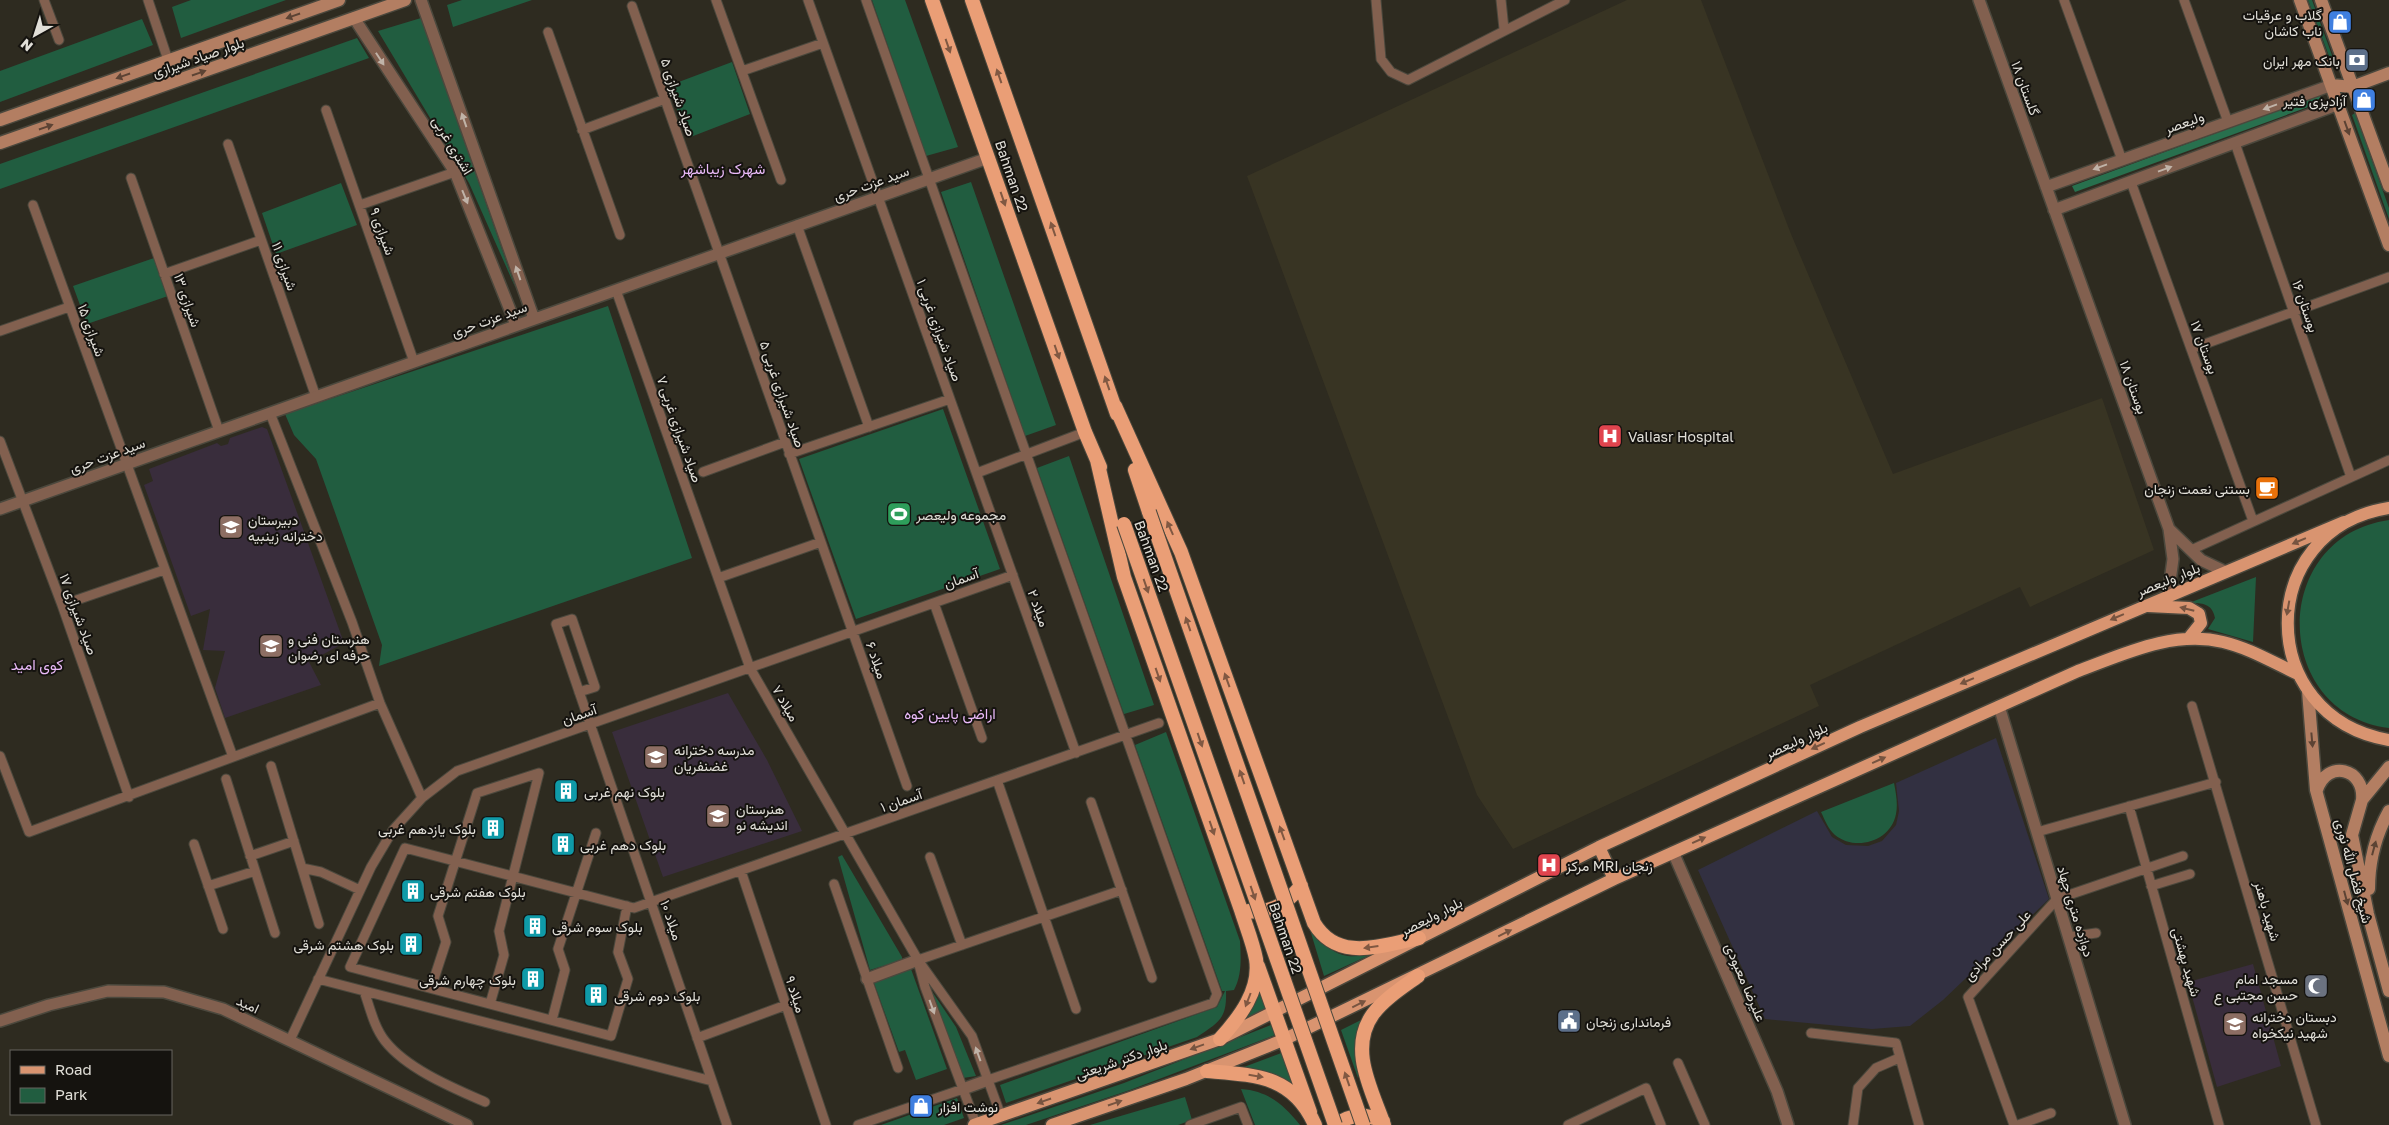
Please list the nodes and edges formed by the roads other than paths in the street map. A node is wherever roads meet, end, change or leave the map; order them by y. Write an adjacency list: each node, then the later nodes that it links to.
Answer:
1 (44, 0): 23 (street)
2 (148, 0): 25 (street)
3 (339, 0): 25 (main road, بلوار صیاد شیرازی, one-way to 25)
4 (405, 0): 20 (main road, بلوار صیاد شیرازی)
5 (422, 0): 60 (street, اشتری غربی, one-way to 5)
6 (716, 0): 26 (street)
7 (808, 0): 24 (street, صیاد شیرازی غربی ۱)
8 (866, 0): 43 (street)
9 (932, 0): 39 (highway, Bahman 22, one-way to 39)
10 (972, 0): 71 (highway, Bahman 22, one-way to 10)
11 (1376, 0): 21 (street)
12 (1501, 0): 21 (street)
13 (1565, 0): 21 (street)
14 (1979, 0): 47 (street, گلستان ۱۸)
15 (2064, 0): 40 (street)
16 (2184, 0): 34 (street)
17 (2300, 0): 28 (main road)
18 (2321, 0): 29 (main road)
19 (632, 6): 30 (street, صیاد شیرازی ۵)
20 (354, 18): 36 (main road, بلوار صیاد شیرازی, one-way to 20); 41 (street, اشتری غربی, one-way to 41)
21 (1504, 29)
22 (548, 32): 35 (street)
23 (59, 40)
24 (823, 43): 26 (street); 48 (street, صیاد شیرازی غربی ۱)
25 (168, 60): 33 (main road, بلوار صیاد شیرازی, one-way to 33)
26 (742, 71): 44 (street)
27 (2389, 73): 29 (main road)
28 (2332, 85): 29 (main road); 31 (main road); 34 (street, ولیعصر, one-way to 34)
29 (2352, 87): 31 (main road); 46 (main road)
30 (665, 99): 35 (street); 56 (street, صیاد شیرازی ۵)
31 (2339, 104): 37 (street); 55 (main road, one-way to 55)
32 (326, 110): 50 (street, شیرازی ۹)
33 (0, 120)
34 (2228, 122): 40 (street, ولیعصر)
35 (582, 130): 53 (street)
36 (0, 143)
37 (2235, 143): 45 (street, one-way to 37); 63 (street, بوستان ۱۶)
38 (228, 144): 54 (street, شیرازی ۱۱)
39 (988, 158): 43 (street, سید عزت حری); 75 (highway, Bahman 22, one-way to 75)
40 (2122, 160): 47 (street, ولیعصر, one-way to 47)
41 (455, 172): 50 (street); 61 (street, اشتری غربی, one-way to 61)
42 (131, 178): 57 (street, شیرازی ۱۳)
43 (928, 179): 48 (street, سید عزت حری); 79 (street)
44 (781, 180)
45 (2131, 182): 51 (street); 67 (street, بوستان ۱۷)
46 (2389, 186)
47 (2046, 187): 51 (street, بوستان ۱۸)
48 (878, 197): 52 (street, سید عزت حری); 70 (street, صیاد شیرازی غربی ۱)
49 (34, 205): 62 (street, شیرازی ۱۵)
50 (360, 205): 68 (street, شیرازی ۹)
51 (2054, 210): 91 (street, بوستان ۱۸)
52 (797, 226): 56 (street, سید عزت حری); 73 (street)
53 (620, 235)
54 (261, 240): 57 (street); 69 (street, شیرازی ۱۱)
55 (2389, 245)
56 (719, 254): 59 (street, سید عزت حری); 77 (street, صیاد شیرازی غربی ۵)
57 (164, 274): 74 (street, شیرازی ۱۳)
58 (2389, 277): 63 (street)
59 (616, 290): 64 (street, سید عزت حری); 97 (street, صیاد شیرازی غربی ۷)
60 (526, 296): 61 (street); 64 (street, اشتری غربی)
61 (506, 301): 65 (street, اشتری غربی)
62 (69, 307): 66 (street); 82 (street, شیرازی ۱۵)
63 (2294, 312): 67 (street); 85 (street, بوستان ۱۶)
64 (534, 319): 65 (street, سید عزت حری)
65 (516, 325): 68 (street, سید عزت حری)
66 (0, 331)
67 (2191, 349): 89 (street, بوستان ۱۷)
68 (414, 362): 69 (street, سید عزت حری)
69 (316, 397): 72 (street, سید عزت حری)
70 (950, 399): 73 (street); 84 (street, صیاد شیرازی غربی ۱)
71 (1115, 406): 152 (highway, one-way to 71); 214 (highway, Bahman 22, one-way to 71, bridge)
72 (270, 413): 74 (street, سید عزت حری); 108 (street)
73 (868, 427): 78 (street)
74 (219, 431): 82 (street, سید عزت حری)
75 (1085, 432): 79 (street); 80 (highway, Bahman 22)
76 (0, 441): 86 (street, صیاد شیرازی ۱۷)
77 (785, 442): 78 (street, صیاد شیرازی غربی ۵); 83 (street)
78 (789, 454): 92 (street, صیاد شیرازی غربی ۵)
79 (1025, 454): 84 (street); 113 (street)
80 (1097, 460): 160 (highway, one-way to 160); 213 (highway, Bahman 22, one-way to 213, bridge)
81 (2389, 460): 85 (street)
82 (126, 464): 86 (street, سید عزت حری); 94 (street, شیرازی ۱۵)
83 (703, 472)
84 (977, 473): 96 (street, میلاد ۲)
85 (2351, 477): 89 (street)
86 (21, 502): 88 (street, سید عزت حری); 100 (street, صیاد شیرازی ۱۷)
87 (2389, 508): 90 (main road)
88 (0, 509)
89 (2253, 521): 93 (street)
90 (2344, 522): 95 (main road, بلوار ولیعصر, one-way to 95); 105 (main road, one-way to 105)
91 (2169, 529): 93 (street, بوستان ۱۸); 98 (street)
92 (821, 542): 97 (street); 102 (street, میلاد ۶)
93 (2191, 550): 95 (street, بوستان ۱۸)
94 (164, 570): 100 (street); 118 (street, شیرازی ۱۵)
95 (2226, 572): 98 (main road, بلوار ولیعصر)
96 (1012, 575): 99 (street, آسمان); 116 (street, میلاد ۲)
97 (718, 578): 104 (street, میلاد ۷)
98 (2168, 596): 101 (main road, بلوار ولیعصر)
99 (934, 602): 102 (street, آسمان); 114 (street)
100 (62, 605): 126 (street, صیاد شیرازی ۱۷)
101 (2144, 605): 103 (main road, one-way to 101); 137 (main road, بلوار ولیعصر, one-way to 137)
102 (852, 631): 104 (street, آسمان); 124 (street, میلاد ۶)
103 (2189, 638): 105 (main road); 109 (main road)
104 (750, 668): 112 (street, آسمان); 134 (street, میلاد ۷)
105 (2298, 674): 106 (main road)
106 (2308, 691): 115 (main road); 125 (main road, شیخ فضل الله نوری, one-way to 125)
107 (579, 692): 107 (street, میلاد ۱۰); 112 (street, میلاد ۱۰)
108 (380, 703): 118 (street); 127 (street)
109 (1999, 706): 132 (street, دوازده متری جهاد); 138 (main road, one-way to 109)
110 (2192, 706): 123 (street, شهید باهنر)
111 (1159, 723): 113 (street, آسمان ۱)
112 (590, 724): 127 (street, آسمان); 158 (street, میلاد ۱۰)
113 (1125, 735): 116 (street, آسمان ۱); 195 (street)
114 (982, 738)
115 (2389, 740)
116 (1076, 753): 122 (street, آسمان ۱)
117 (0, 756): 126 (street)
118 (233, 757): 126 (street)
119 (271, 766): 135 (street)
120 (2389, 767): 128 (main road, شیخ فضل الله نوری)
121 (226, 779): 139 (street)
122 (997, 780): 134 (street, آسمان ۱); 162 (street)
123 (2216, 782): 130 (street); 226 (street, شهید باهنر)
124 (907, 786)
125 (2316, 790): 128 (main road); 190 (main road, شیخ فضل الله نوری, one-way to 190)
126 (129, 797)
127 (422, 798): 154 (street, آسمان)
128 (2362, 800): 161 (main road, شیخ فضل الله نوری)
129 (1092, 802): 155 (street)
130 (2129, 806): 132 (street); 144 (street, شهید بهشتی)
131 (2389, 811): 161 (main road, one-way to 131)
132 (2037, 832): 157 (street, دوازده متری جهاد)
133 (596, 833): 156 (street)
134 (845, 834): 146 (street, آسمان ۱); 170 (street, میلاد ۷)
135 (294, 841): 139 (street); 143 (street)
136 (194, 844): 151 (street)
137 (1599, 847): 149 (main road); 168 (main road, بلوار ولیعصر)
138 (1673, 852): 149 (main road); 219 (street, علیرضا معبودی)
139 (250, 856): 145 (street)
140 (2183, 856): 144 (street)
141 (930, 857): 169 (street)
142 (455, 861): 148 (street); 148 (street); 176 (street); 176 (street)
143 (302, 868): 154 (street); 163 (street)
144 (2146, 868): 153 (street, شهید بهشتی); 157 (street)
145 (255, 871): 151 (street); 165 (street)
146 (741, 871): 158 (street, آسمان ۱); 180 (street, میلاد ۹)
147 (2190, 874): 153 (street)
148 (513, 876): 156 (street); 179 (street)
149 (1614, 879): 172 (main road, one-way to 149)
150 (834, 884): 175 (street)
151 (208, 886): 164 (street)
152 (1301, 886): 160 (highway); 168 (highway, one-way to 152)
153 (2150, 886): 225 (street, شهید بهشتی)
154 (360, 890): 174 (street, آسمان)
155 (1122, 890): 162 (street); 173 (street)
156 (576, 892): 159 (street); 183 (street)
157 (2057, 899): 167 (street, دوازده متری جهاد); 222 (street, علی حسن مرادی)
158 (651, 902): 159 (street, آسمان ۱); 186 (street, میلاد ۱۰)
159 (627, 906): 183 (street)
160 (1241, 910): 171 (highway)
161 (2368, 914): 178 (main road, شیخ فضل الله نوری)
162 (1044, 917): 169 (street); 181 (street)
163 (319, 924)
164 (223, 929)
165 (275, 933)
166 (2096, 933): 167 (street)
167 (2068, 937): 224 (street, دوازده متری جهاد)
168 (1419, 938): 182 (main road, بلوار ولیعصر)
169 (962, 945): 170 (street)
170 (918, 960): 175 (street); 195 (street, one-way to 170); 197 (street, one-way to 197)
171 (1256, 960): 182 (highway); 187 (highway, one-way to 187)
172 (1418, 976): 189 (main road, one-way to 172); 204 (highway)
173 (1152, 978)
174 (318, 979): 177 (street); 188 (street, آسمان)
175 (867, 979): 193 (street)
176 (431, 988): 179 (street)
177 (364, 991): 196 (street); 198 (street)
178 (2389, 991)
179 (490, 1004): 183 (street)
180 (786, 1005): 186 (street); 207 (street, میلاد ۹)
181 (1076, 1009)
182 (1273, 1012): 187 (main road, بلوار دکتر شریعتی); 189 (highway)
183 (552, 1020)
184 (0, 1021): 188 (street, امید)
185 (1811, 1033): 191 (street)
186 (697, 1038): 196 (street, میلاد ۱۰)
187 (1220, 1039): 201 (main road, بلوار دکتر شریعتی, one-way to 201)
188 (290, 1040): 205 (street, امید)
189 (1283, 1040): 194 (main road); 202 (highway)
190 (2389, 1056)
191 (1899, 1058): 220 (street); 221 (street)
192 (1678, 1063): 218 (street)
193 (898, 1068)
194 (1207, 1071): 202 (highway, one-way to 202); 210 (main road, one-way to 194)
195 (988, 1080): 197 (street); 201 (street)
196 (712, 1081): 206 (street, میلاد ۱۰)
197 (963, 1089): 208 (street); 209 (street)
198 (485, 1102)
199 (2051, 1113): 223 (street)
200 (1589, 1115): 215 (street); 216 (street); 217 (street)
201 (1001, 1116): 209 (main road, بلوار دکتر شریعتی)
202 (1312, 1119)
203 (1200, 1123): 211 (street); 212 (street)
204 (1384, 1123): 213 (highway)
205 (467, 1125)
206 (727, 1125)
207 (826, 1125)
208 (858, 1125)
209 (975, 1125)
210 (1052, 1125)
211 (1190, 1125)
212 (1248, 1125)
213 (1335, 1125)
214 (1363, 1125)
215 (1568, 1125)
216 (1592, 1125)
217 (1661, 1125)
218 (1705, 1125)
219 (1788, 1125)
220 (1853, 1125)
221 (1919, 1125)
222 (2014, 1125)
223 (2018, 1125)
224 (2125, 1125)
225 (2219, 1125)
226 (2316, 1125)

